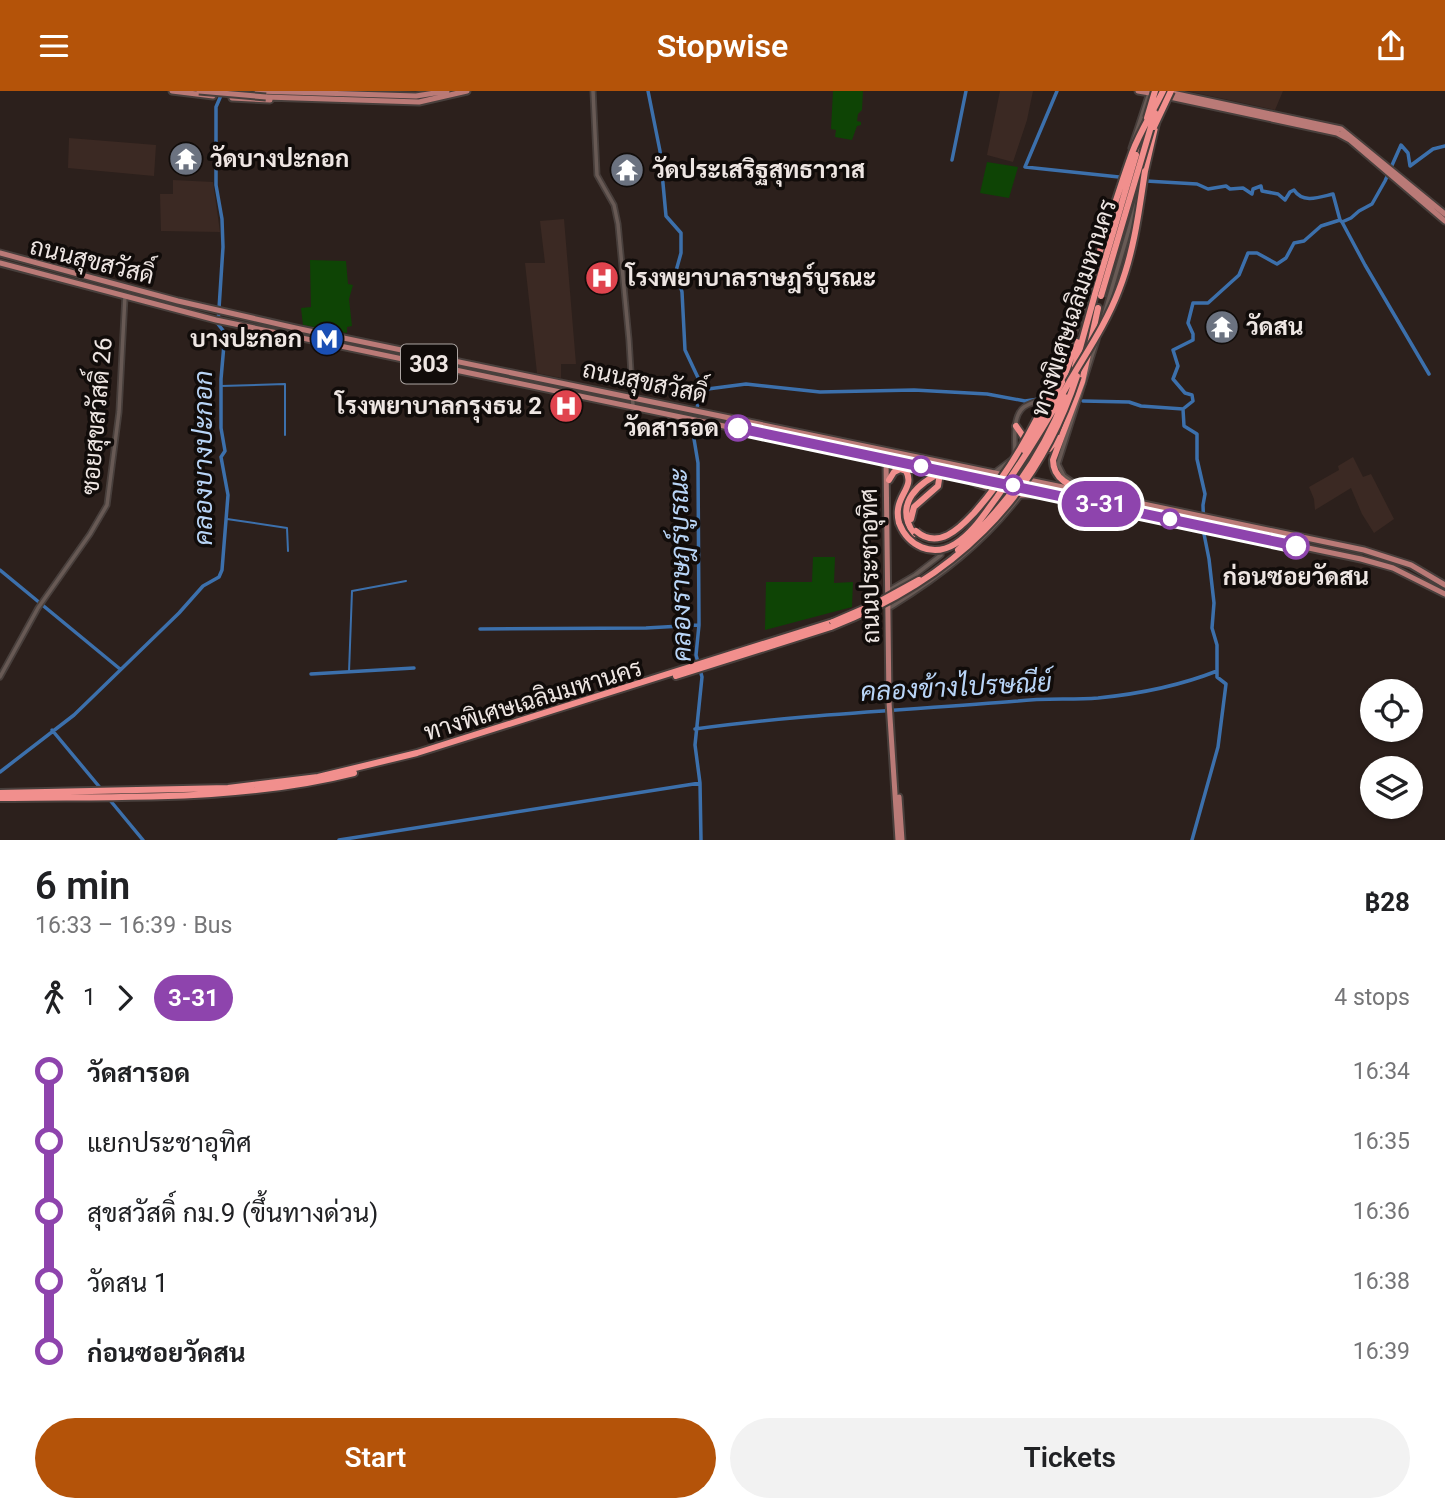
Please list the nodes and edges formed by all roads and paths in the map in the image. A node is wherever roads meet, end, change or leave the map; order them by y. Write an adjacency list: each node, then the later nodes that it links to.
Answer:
1 (172, 91): 3 (main road)
2 (199, 91): 13 (main road, bridge)
3 (216, 91)
4 (230, 91): 14 (main road)
5 (257, 91): 13 (main road, bridge)
6 (447, 91): 10 (main road)
7 (467, 91): 14 (main road)
8 (593, 91): 28 (street)
9 (1138, 91): 11 (main road)
10 (284, 92): 13 (main road)
11 (1152, 92): 12 (main road); 22 (highway, ทางพิเศษเฉลิมมหานคร, bridge); 31 (street)
12 (1165, 92): 15 (highway, bridge); 16 (highway, bridge); 17 (main road); 22 (highway, ทางพิเศษเฉลิมมหานคร, bridge)
13 (267, 94): 14 (main road)
14 (297, 98)
15 (1155, 108): 16 (highway, bridge); 44 (highway, bridge)
16 (1157, 121): 39 (highway, bridge)
17 (1401, 182): 18 (main road); 19 (main road)
18 (1445, 215)
19 (1445, 221)
20 (0, 254): 27 (main road, ถนนสุขสวัสดิ์ / 303)
21 (0, 263): 23 (main road, ถนนสุขสวัสดิ์ / 303)
22 (1102, 295): 24 (highway, ทางพิเศษเฉลิมมหานคร); 25 (highway, ทางพิเศษเฉลิมมหานคร); 41 (street)
23 (125, 296): 29 (main road, ถนนสุขสวัสดิ์ / 303); 52 (street, ซอยสุขสวัสดิ์ 26)
24 (1098, 308): 26 (highway, ทางพิเศษเฉลิมมหานคร); 32 (highway)
25 (1088, 318): 26 (highway, ทางพิเศษเฉลิมมหานคร); 44 (highway, bridge)
26 (1077, 367): 54 (highway, ทางพิเศษเฉลิมมหานคร, bridge)
27 (594, 389): 28 (main road, ถนนสุขสวัสดิ์ / 303); 29 (main road)
28 (633, 397): 30 (street); 33 (main road, ถนนสุขสวัสดิ์ / 303)
29 (593, 398): 30 (main road, ถนนสุขสวัสดิ์ / 303)
30 (633, 406): 34 (main road, ถนนสุขสวัสดิ์ / 303)
31 (1016, 425): 32 (highway); 37 (street)
32 (1063, 431): 41 (highway)
33 (888, 451): 34 (main road); 37 (main road, ถนนสุขสวัสดิ์ / 303)
34 (888, 459): 35 (main road, ถนนสุขสวัสดิ์ / 303); 40 (main road, ถนนประชาอุทิศ); 53 (main road, ถนนประชาอุทิศ)
35 (898, 461): 36 (main road, ถนนสุขสวัสดิ์ / 303); 39 (highway)
36 (943, 472): 38 (main road, ถนนสุขสวัสดิ์ / 303); 44 (highway); 44 (highway)
37 (994, 472): 41 (main road, ถนนสุขสวัสดิ์ / 303)
38 (960, 474): 42 (main road, ถนนสุขสวัสดิ์ / 303); 43 (main road)
39 (908, 475): 40 (highway)
40 (889, 480): 49 (main road, ถนนประชาอุทิศ)
41 (1092, 493): 45 (main road, ถนนสุขสวัสดิ์ / 303)
42 (1059, 495): 43 (main road); 46 (main road, ถนนสุขสวัสดิ์ / 303)
43 (1020, 496): 51 (street)
44 (915, 533)
45 (1316, 541): 46 (main road); 48 (main road, ถนนสุขสวัสดิ์ / 303)
46 (1315, 550): 50 (main road, ถนนสุขสวัสดิ์ / 303)
47 (941, 555): 49 (street)
48 (1445, 585)
49 (891, 589): 51 (main road, ถนนประชาอุทิศ)
50 (1445, 594)
51 (891, 607): 53 (main road, ถนนประชาอุทิศ)
52 (0, 677)
53 (890, 711): 55 (main road, ถนนประชาอุทิศ)
54 (0, 795)
55 (900, 839)

